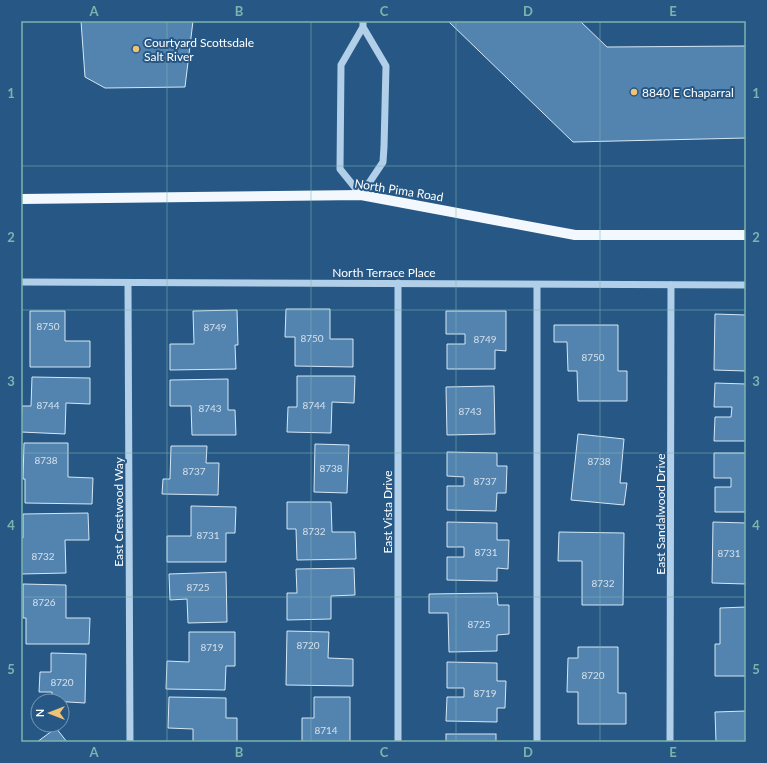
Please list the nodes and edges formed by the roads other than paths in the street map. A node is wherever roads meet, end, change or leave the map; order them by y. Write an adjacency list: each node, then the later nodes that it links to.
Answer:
1 (362, 24): 2 (street); 2 (street)
2 (361, 195): 3 (main road, North Pima Road); 4 (main road, North Pima Road)
3 (21, 199)
4 (746, 235)
5 (21, 282): 6 (street, North Terrace Place)
6 (128, 283): 7 (street, North Terrace Place); 11 (street, East Crestwood Way)
7 (398, 283): 8 (street, North Terrace Place); 12 (street, East Vista Drive)
8 (538, 285): 9 (street, North Terrace Place); 13 (street)
9 (671, 285): 10 (street, North Terrace Place); 14 (street, East Sandalwood Drive)
10 (746, 285)
11 (130, 742)
12 (398, 742)
13 (537, 742)
14 (670, 742)

